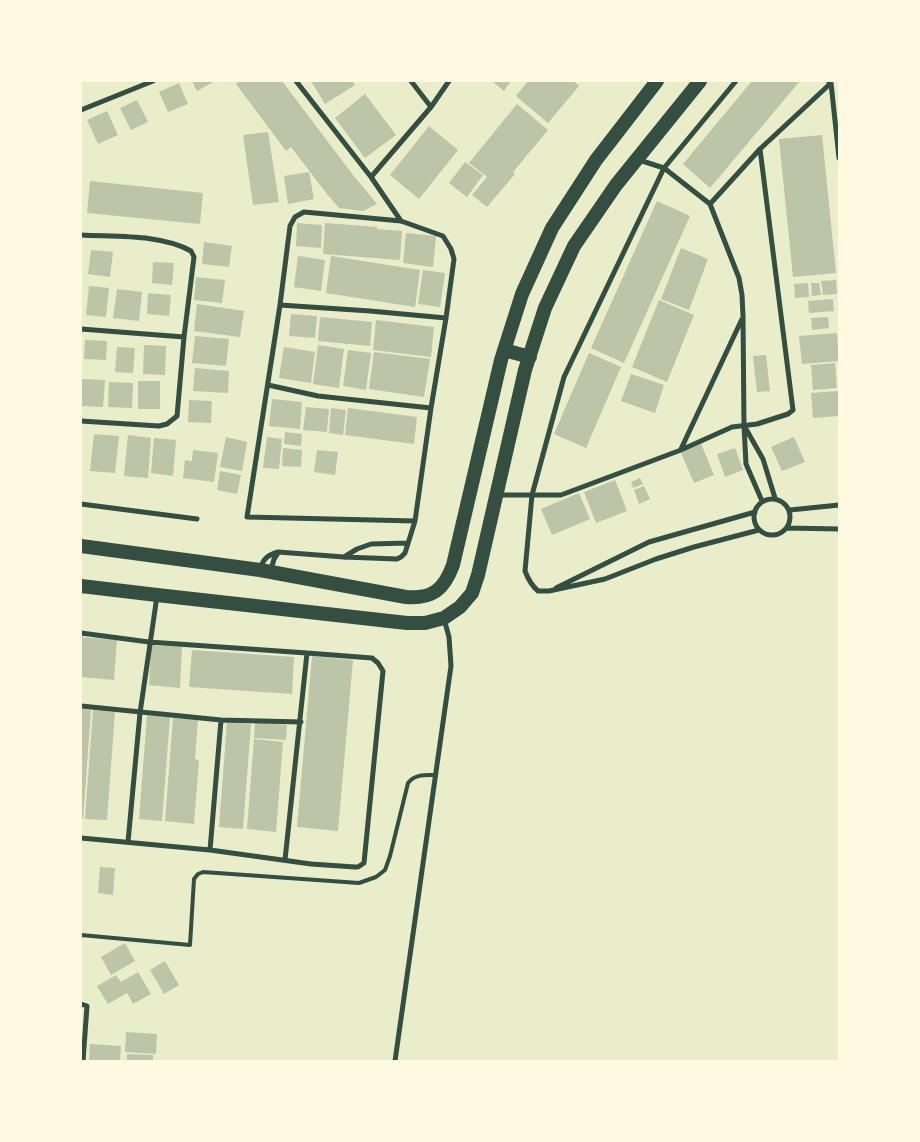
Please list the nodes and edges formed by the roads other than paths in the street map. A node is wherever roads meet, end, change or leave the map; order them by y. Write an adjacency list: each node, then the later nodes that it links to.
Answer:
1 (153, 81): 10 (street)
2 (296, 81): 15 (street)
3 (411, 81): 9 (street)
4 (449, 81): 9 (street)
5 (657, 81): 24 (highway)
6 (700, 81): 13 (highway)
7 (736, 81): 14 (street)
8 (830, 82): 11 (street); 12 (street)
9 (431, 107): 15 (street)
10 (81, 110)
11 (760, 149): 16 (street); 29 (street)
12 (839, 158)
13 (636, 159): 14 (street); 25 (highway)
14 (664, 168): 16 (street); 32 (street)
15 (371, 177): 17 (street)
16 (710, 204): 20 (street)
17 (401, 221): 19 (street); 21 (street)
18 (81, 235): 23 (street)
19 (280, 305): 21 (street); 26 (street)
20 (743, 316): 29 (street); 30 (street)
21 (446, 318): 27 (street)
22 (81, 329): 23 (street)
23 (184, 337): 28 (street)
24 (504, 350): 25 (highway); 48 (highway)
25 (530, 357): 31 (highway)
26 (268, 384): 27 (street); 40 (street)
27 (432, 408): 40 (street)
28 (81, 421)
29 (744, 426): 30 (street); 33 (street); 34 (street)
30 (681, 450): 32 (street)
31 (496, 495): 32 (street); 52 (highway)
32 (532, 495): 50 (street)
33 (775, 498): 34 (street); 37 (street)
34 (762, 501): 38 (street)
35 (81, 504): 39 (street)
36 (839, 505): 37 (street)
37 (790, 510): 41 (street)
38 (755, 512): 43 (street); 50 (street)
39 (197, 519)
40 (415, 521): 44 (street)
41 (787, 528): 42 (street); 43 (street)
42 (839, 529)
43 (759, 530): 50 (street)
44 (408, 543): 47 (street); 47 (street)
45 (81, 546): 48 (highway)
46 (278, 552): 47 (street); 48 (street); 48 (street)
47 (344, 557)
48 (265, 571)
49 (81, 586): 51 (highway)
50 (549, 591)
51 (157, 596): 52 (highway); 54 (street)
52 (444, 618): 60 (street)
53 (81, 633): 54 (street)
54 (150, 642): 55 (street); 57 (street)
55 (307, 652): 59 (street); 64 (street)
56 (81, 706): 57 (street)
57 (140, 712): 58 (street); 62 (street)
58 (221, 720): 59 (street); 63 (street)
59 (301, 722): 64 (street)
60 (436, 774): 65 (lane); 68 (street)
61 (81, 838): 62 (street)
62 (128, 842): 63 (street)
63 (210, 850): 64 (street)
64 (285, 860)
65 (81, 935)
66 (81, 1004): 67 (street)
67 (82, 1061)
68 (395, 1061)

